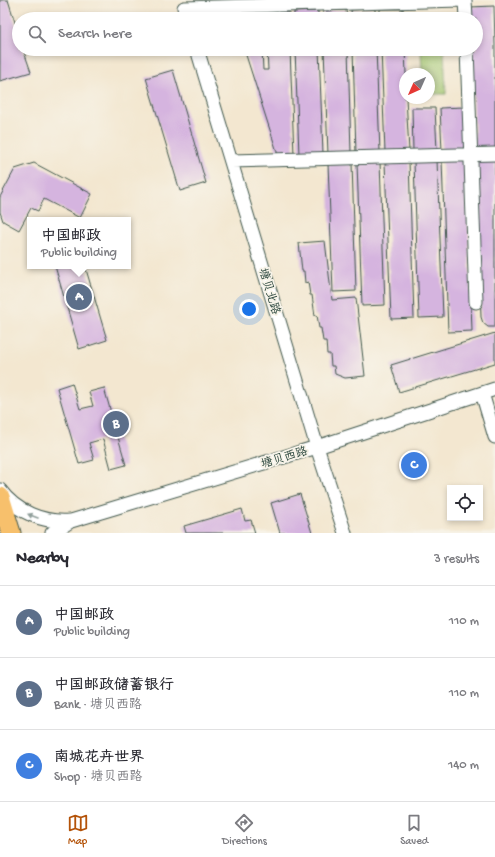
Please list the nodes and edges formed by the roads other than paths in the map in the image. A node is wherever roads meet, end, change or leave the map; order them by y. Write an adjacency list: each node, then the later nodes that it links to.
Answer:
1 (460, 0): 3 (street)
2 (465, 0): 4 (street)
3 (185, 9)
4 (466, 12)
5 (199, 56): 9 (street, 塘贝北路)
6 (467, 56): 7 (street)
7 (470, 154): 8 (street); 9 (street); 10 (street)
8 (495, 154)
9 (231, 162): 14 (street, 塘贝北路)
10 (476, 302)
11 (495, 389): 12 (street, 塘贝西路)
12 (482, 393): 13 (street); 14 (street, 塘贝西路)
13 (495, 437)
14 (317, 446): 17 (street, 塘贝西路); 20 (street, 塘贝北路)
15 (0, 490): 17 (street, one-way to 15)
16 (0, 497): 18 (highway)
17 (71, 521): 19 (street)
18 (11, 533)
19 (52, 533)
20 (345, 533)

